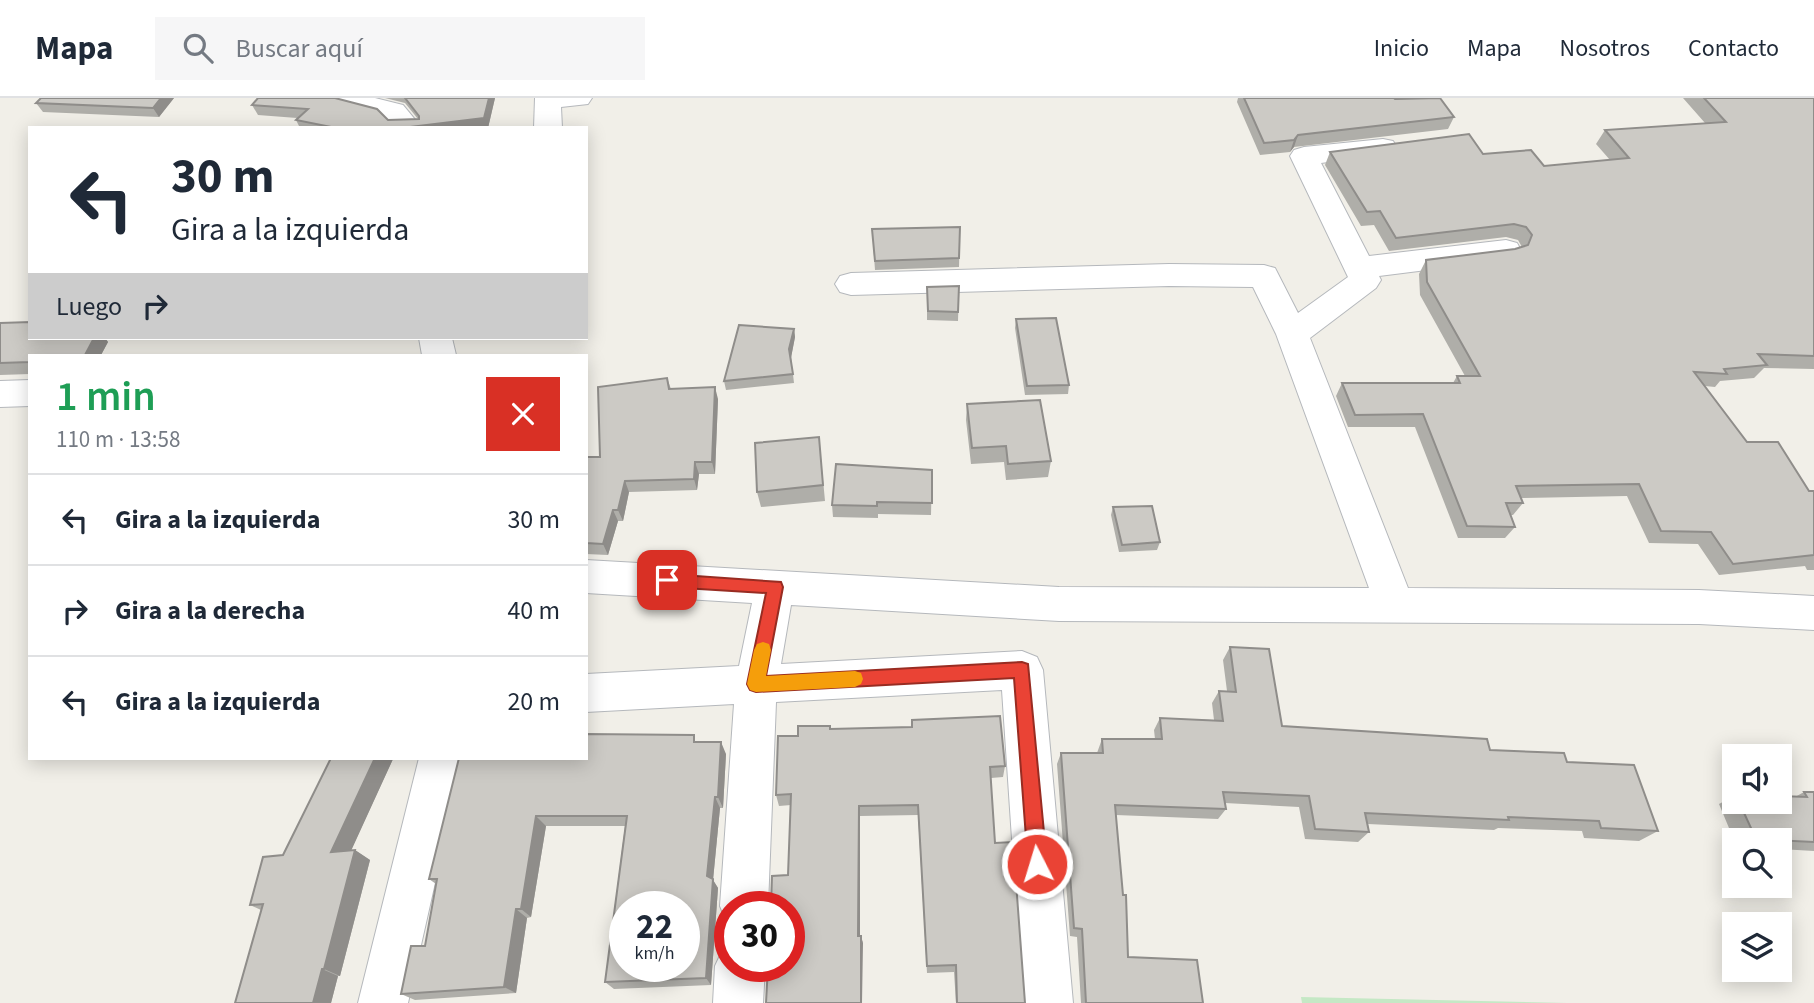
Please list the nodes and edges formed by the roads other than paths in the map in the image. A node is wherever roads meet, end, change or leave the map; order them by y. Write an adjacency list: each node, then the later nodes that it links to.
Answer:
1 (343, 98): 3 (street)
2 (579, 98): 4 (street)
3 (406, 126)
4 (548, 126)
5 (1409, 144): 7 (street)
6 (1506, 250): 7 (street)
7 (1359, 268): 9 (street)
8 (851, 284): 9 (street)
9 (1292, 334): 14 (street)
10 (28, 393): 11 (street)
11 (0, 394)
12 (588, 576): 13 (street)
13 (775, 587): 14 (street); 16 (street)
14 (1395, 606): 15 (street)
15 (1814, 613)
16 (756, 684): 17 (street); 19 (street); 23 (street)
17 (588, 693)
18 (441, 760): 21 (street)
19 (745, 891)
20 (739, 982): 22 (street)
21 (383, 1003)
22 (738, 1003)
23 (1048, 1003)

